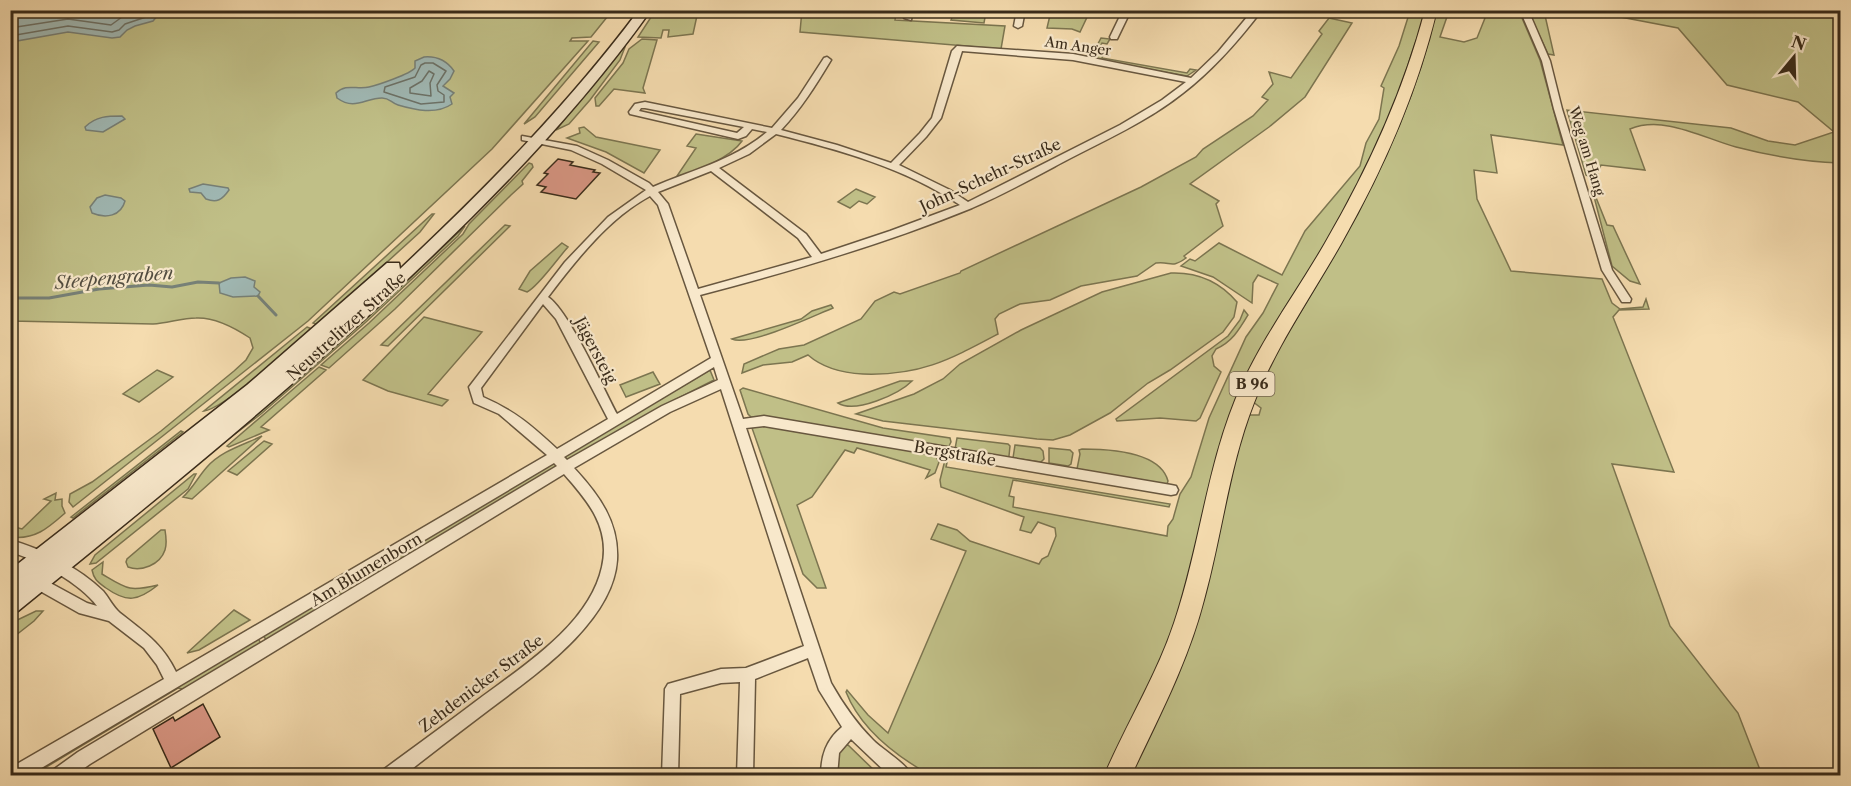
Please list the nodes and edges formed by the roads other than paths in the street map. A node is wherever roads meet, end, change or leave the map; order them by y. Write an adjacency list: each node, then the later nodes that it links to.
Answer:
1 (630, 10): 16 (main road, Neustrelitzer Straße)
2 (645, 10): 16 (main road, Neustrelitzer Straße)
3 (1021, 10): 8 (street)
4 (1127, 10): 9 (street)
5 (1258, 10): 11 (street, John-Schehr-Straße)
6 (1431, 10): 47 (main road, B 96)
7 (1524, 10): 24 (street, Weg am Hang)
8 (1018, 26)
9 (1114, 37)
10 (827, 60): 15 (street)
11 (1192, 81): 17 (street, Am Anger); 20 (street, John-Schehr-Straße)
12 (690, 114): 13 (street); 13 (street); 14 (street)
13 (682, 124): 14 (street)
14 (750, 126): 15 (street)
15 (775, 132): 17 (street); 18 (street)
16 (529, 142): 19 (street); 32 (main road, Neustrelitzer Straße)
17 (892, 167): 20 (street)
18 (713, 168): 19 (street); 21 (street)
19 (653, 191): 22 (street); 23 (street)
20 (968, 206): 21 (street, John-Schehr-Straße)
21 (819, 259): 22 (street, John-Schehr-Straße)
22 (695, 293): 25 (street)
23 (542, 298): 27 (street, Jägersteig); 29 (street, Zehdenicker Straße)
24 (1626, 299)
25 (717, 360): 26 (street); 27 (street, Am Blumenborn)
26 (725, 382): 28 (street); 29 (street, Am Blumenborn)
27 (615, 421): 29 (street, Am Blumenborn)
28 (739, 424): 30 (street, Bergstraße); 36 (street)
29 (560, 462): 38 (street, Am Blumenborn); 41 (street, Am Blumenborn); 42 (street, Zehdenicker Straße)
30 (1171, 490)
31 (10, 546): 32 (street)
32 (48, 564): 33 (main road, Neustrelitzer Straße); 35 (street)
33 (20, 577): 34 (main road, Neustrelitzer Straße); 35 (street)
34 (10, 604)
35 (113, 616): 38 (street)
36 (813, 650): 37 (street); 39 (street)
37 (748, 675): 43 (street); 44 (street)
38 (173, 682): 40 (street, Am Blumenborn)
39 (852, 729): 45 (street); 46 (street)
40 (12, 776)
41 (59, 776)
42 (388, 776)
43 (670, 776)
44 (745, 776)
45 (829, 776)
46 (904, 776)
47 (1117, 776)

